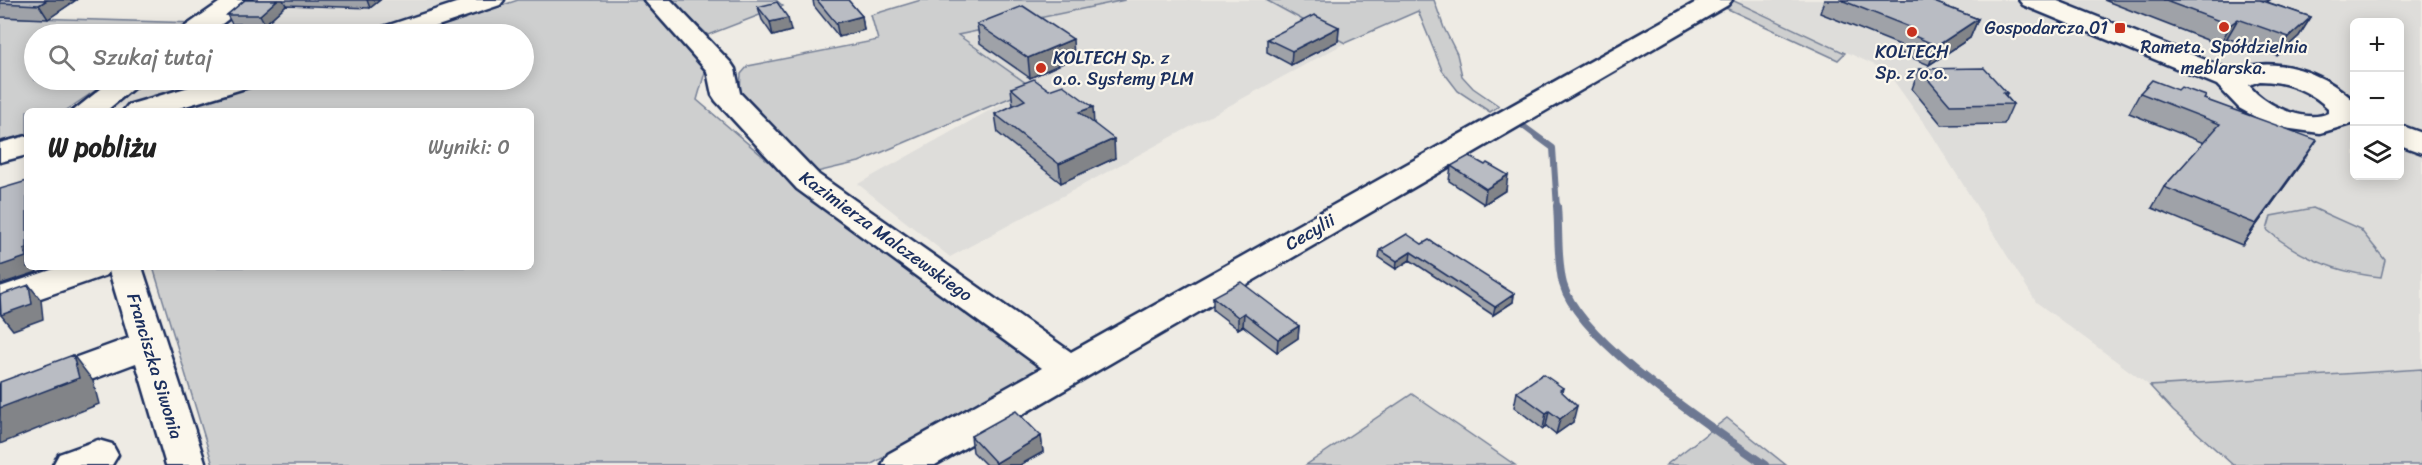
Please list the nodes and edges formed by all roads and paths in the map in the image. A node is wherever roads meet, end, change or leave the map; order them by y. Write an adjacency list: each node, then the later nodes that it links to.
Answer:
1 (240, 0): 6 (street)
2 (492, 0): 7 (street)
3 (657, 0): 23 (street, Kazimierza Malczewskiego)
4 (1719, 0): 23 (street, Cecylii)
5 (2032, 0): 8 (street)
6 (206, 24)
7 (419, 24)
8 (2242, 79): 13 (street); 13 (street)
9 (116, 90): 11 (street)
10 (208, 90): 12 (street)
11 (92, 108)
12 (148, 108)
13 (2347, 118)
14 (2404, 136): 17 (street)
15 (2404, 141): 17 (street)
16 (24, 146): 18 (street)
17 (2422, 146)
18 (0, 153)
19 (86, 270): 21 (street)
20 (126, 270): 22 (street, Franciszka Siwonia)
21 (0, 300)
22 (147, 345): 24 (street); 25 (street, Franciszka Siwonia)
23 (1069, 369): 26 (street, Cecylii)
24 (0, 400)
25 (186, 465)
26 (902, 465)

